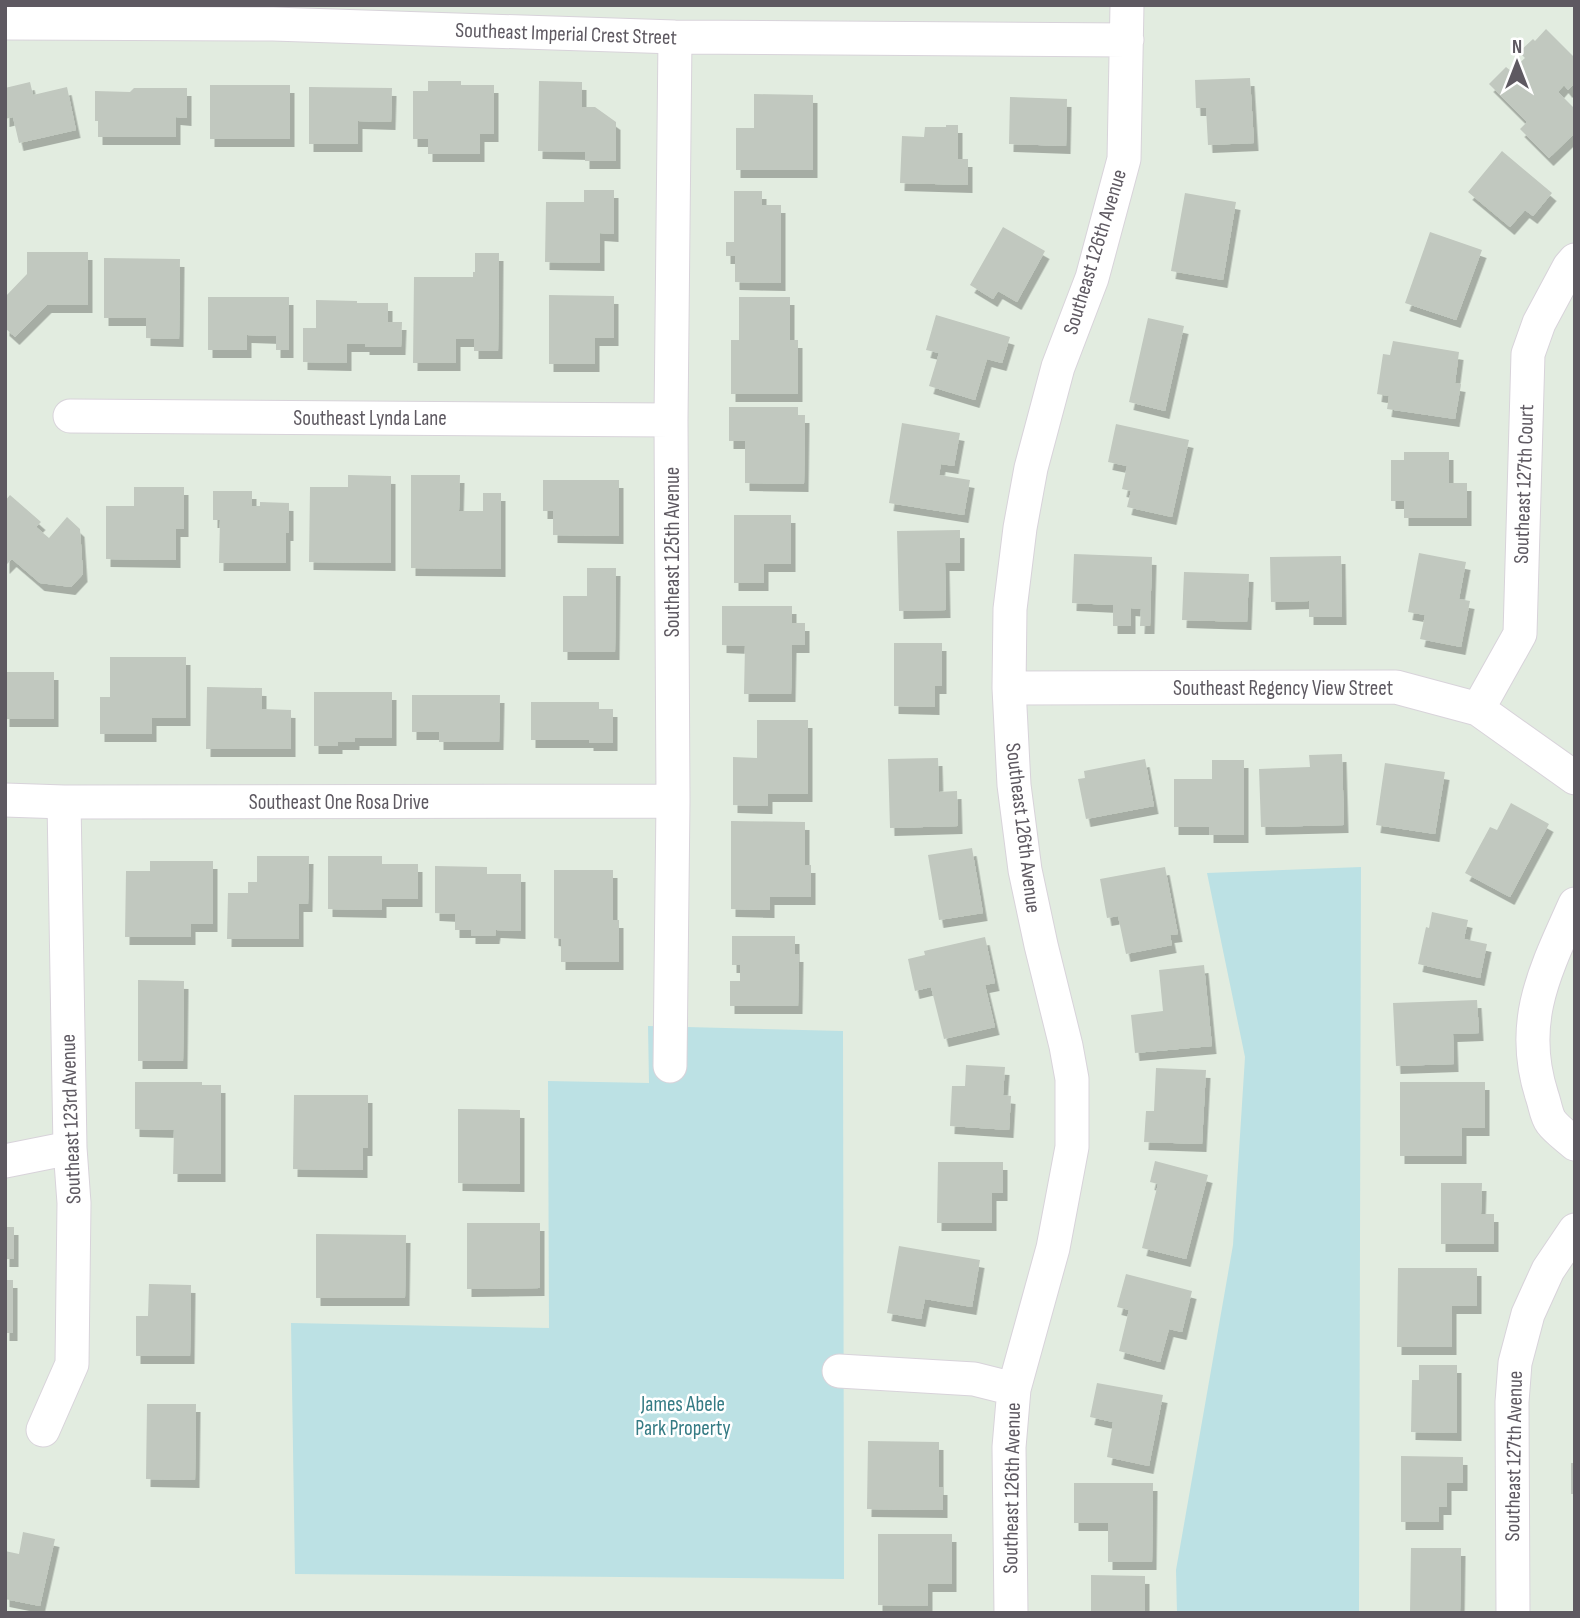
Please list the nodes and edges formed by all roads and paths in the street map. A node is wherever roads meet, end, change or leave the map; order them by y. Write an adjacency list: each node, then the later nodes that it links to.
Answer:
1 (1127, 5): 5 (street, Southeast 126th Avenue)
2 (273, 15): 3 (street, Southeast Imperial Crest Street); 4 (street, Southeast Imperial Crest Street)
3 (5, 23)
4 (675, 37): 5 (street, Southeast Imperial Crest Street); 8 (street, Southeast 125th Avenue)
5 (1127, 40): 9 (street, Southeast 126th Avenue)
6 (1575, 260): 10 (street, Southeast 127th Court)
7 (70, 416): 8 (street, Southeast Lynda Lane)
8 (671, 420): 14 (street, Southeast 125th Avenue)
9 (1009, 688): 10 (street, Southeast Regency View Street); 22 (street, Southeast 126th Avenue)
10 (1478, 709): 11 (street, Southeast Regency View Street)
11 (1575, 778)
12 (5, 800): 13 (street, Southeast One Rosa Drive)
13 (64, 802): 14 (street, Southeast One Rosa Drive); 18 (street, Southeast 123rd Avenue)
14 (673, 802): 16 (street, Southeast 125th Avenue)
15 (1575, 904): 17 (street)
16 (670, 1066)
17 (1575, 1144)
18 (70, 1148): 19 (street); 23 (street, Southeast 123rd Avenue)
19 (5, 1161)
20 (1575, 1230): 25 (street, Southeast 127th Avenue)
21 (839, 1371): 22 (street)
22 (1014, 1389): 24 (street, Southeast 126th Avenue)
23 (43, 1430)
24 (1011, 1613)
25 (1513, 1613)

